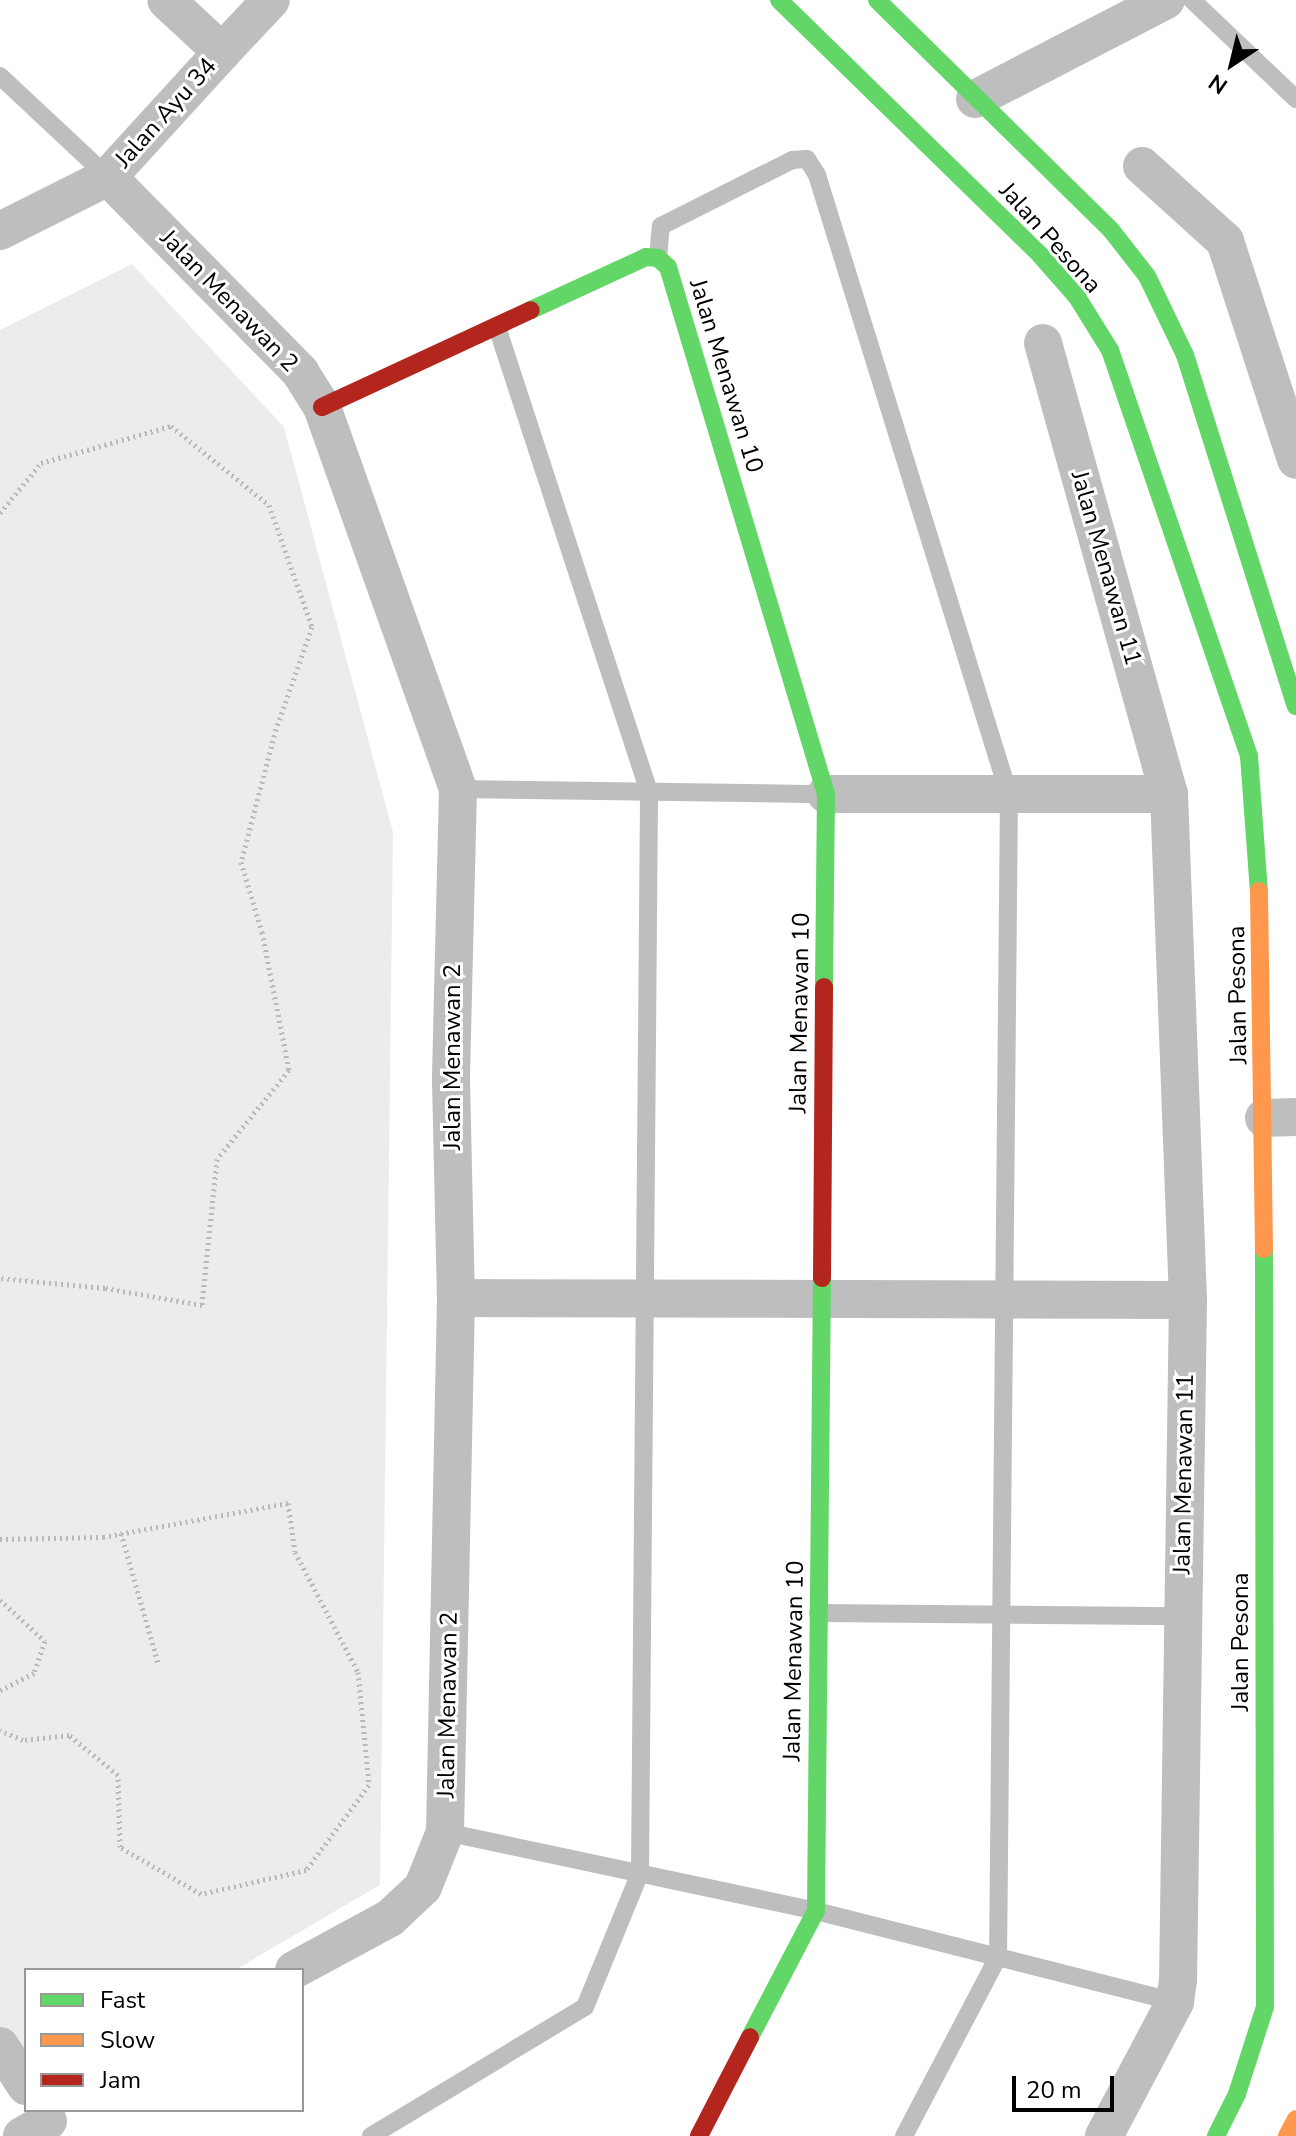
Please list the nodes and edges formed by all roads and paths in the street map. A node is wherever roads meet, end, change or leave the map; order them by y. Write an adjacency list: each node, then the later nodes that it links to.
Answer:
1 (166, 0): 7 (street, Jalan Ayu 34)
2 (271, 0): 7 (street)
3 (779, 0): 26 (street, Jalan Pesona)
4 (877, 0): 9 (street, Jalan Pesona)
5 (1166, 0): 9 (street)
6 (1192, 0): 10 (lane)
7 (222, 52): 12 (street, Jalan Ayu 34)
8 (0, 76): 12 (lane)
9 (975, 99): 20 (street, Jalan Pesona)
10 (1296, 99)
11 (1142, 166): 18 (street)
12 (108, 177): 13 (street, Jalan Ayu 34); 17 (street, Jalan Menawan 2)
13 (0, 231)
14 (658, 258): 15 (street); 23 (street, Jalan Menawan 10); 25 (lane)
15 (497, 326): 17 (street); 22 (lane)
16 (1043, 343): 24 (street, Jalan Menawan 11)
17 (322, 407): 21 (street, Jalan Menawan 2)
18 (1296, 460)
19 (0, 513): 27 (path)
20 (1296, 706)
21 (458, 789): 22 (lane); 28 (street, Jalan Menawan 2)
22 (649, 792): 23 (lane); 30 (lane)
23 (826, 794): 25 (street); 31 (street, Jalan Menawan 10)
24 (1169, 794): 25 (street); 29 (street, Jalan Menawan 11)
25 (1009, 795): 32 (lane)
26 (1280, 1118): 55 (street, Jalan Pesona)
27 (0, 1278)
28 (456, 1298): 30 (street); 42 (street, Jalan Menawan 2)
29 (1188, 1300): 32 (street); 38 (street, Jalan Menawan 11)
30 (642, 1302): 31 (street); 43 (lane)
31 (821, 1303): 32 (street); 36 (street, Jalan Menawan 10)
32 (1004, 1303): 37 (lane)
33 (121, 1533): 34 (path); 39 (path); 41 (path)
34 (0, 1539)
35 (0, 1600): 40 (path)
36 (818, 1613): 37 (lane); 44 (street, Jalan Menawan 10)
37 (1001, 1615): 38 (lane); 45 (lane)
38 (1181, 1616): 47 (street, Jalan Menawan 11)
39 (159, 1666)
40 (0, 1690)
41 (0, 1730)
42 (445, 1832): 43 (lane); 46 (street, Jalan Menawan 2)
43 (640, 1873): 44 (lane); 51 (lane)
44 (816, 1911): 45 (lane); 52 (street, Jalan Menawan 10)
45 (998, 1957): 47 (lane); 53 (lane)
46 (298, 1968)
47 (1175, 2002): 54 (street, Jalan Menawan 11)
48 (0, 2046): 49 (street)
49 (24, 2083)
50 (1296, 2119): 56 (street)
51 (371, 2136)
52 (699, 2136)
53 (904, 2136)
54 (1104, 2136)
55 (1216, 2136)
56 (1287, 2136)

